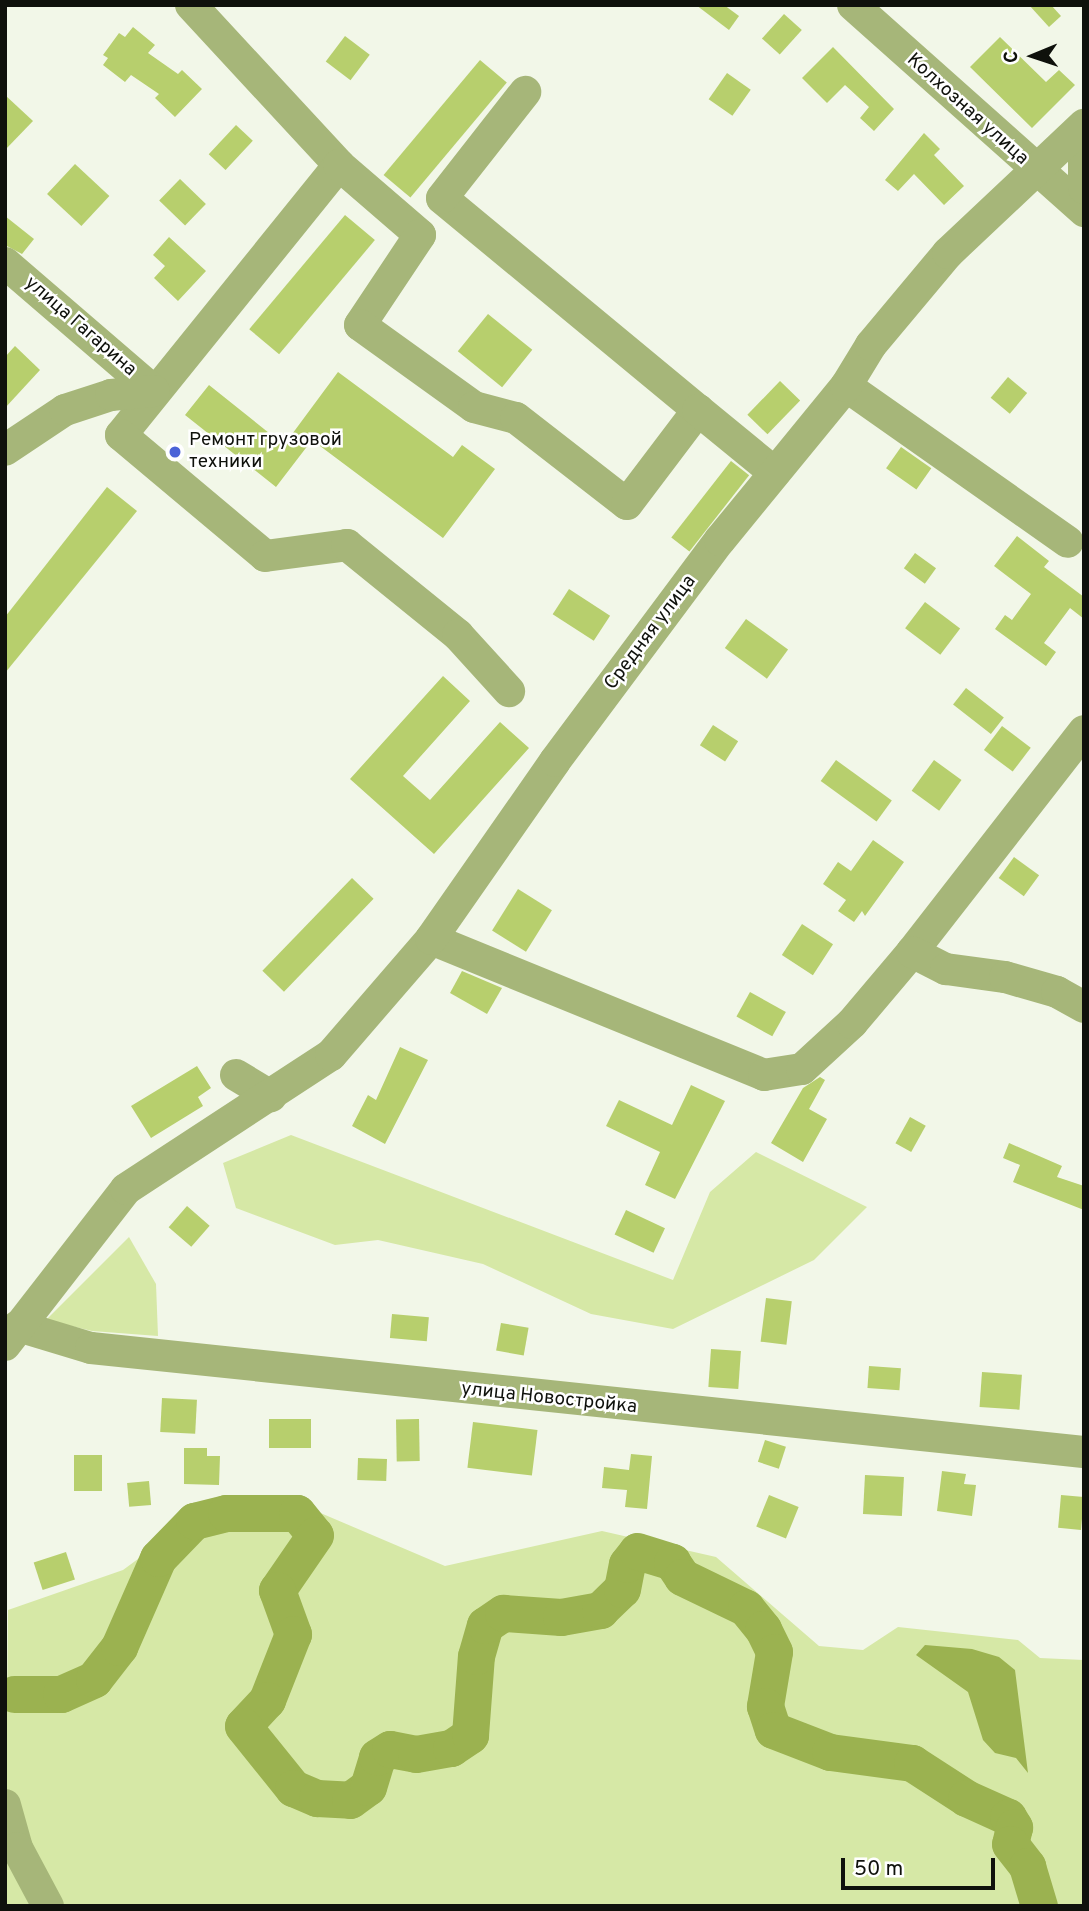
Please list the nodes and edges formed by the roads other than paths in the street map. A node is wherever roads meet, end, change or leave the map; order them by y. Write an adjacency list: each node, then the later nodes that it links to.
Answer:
1 (191, 5): 6 (street)
2 (853, 5): 7 (street, Колхозная улица)
3 (525, 92): 9 (street)
4 (1084, 125): 7 (street, Средняя улица)
5 (1084, 133): 8 (street)
6 (339, 165): 11 (street); 14 (street)
7 (1036, 173): 10 (street, Колхозная улица); 13 (street, Средняя улица)
8 (1084, 188)
9 (442, 198): 11 (street); 15 (street)
10 (1084, 211)
11 (420, 235): 15 (street)
12 (5, 263): 14 (street, улица Гагарина)
13 (846, 386): 17 (street, Средняя улица); 18 (street)
14 (154, 391): 16 (street); 19 (street)
15 (698, 410): 17 (street)
16 (7, 447)
17 (775, 473): 21 (street, Средняя улица)
18 (1068, 542)
19 (509, 691)
20 (1084, 731): 22 (street)
21 (431, 939): 22 (street); 25 (street, Средняя улица)
22 (912, 953): 23 (street)
23 (1084, 1007)
24 (236, 1076): 25 (street)
25 (271, 1096): 26 (street, Средняя улица)
26 (12, 1336): 27 (street, улица Новостройка)
27 (1084, 1452)
28 (5, 1805): 29 (street)
29 (48, 1906)

